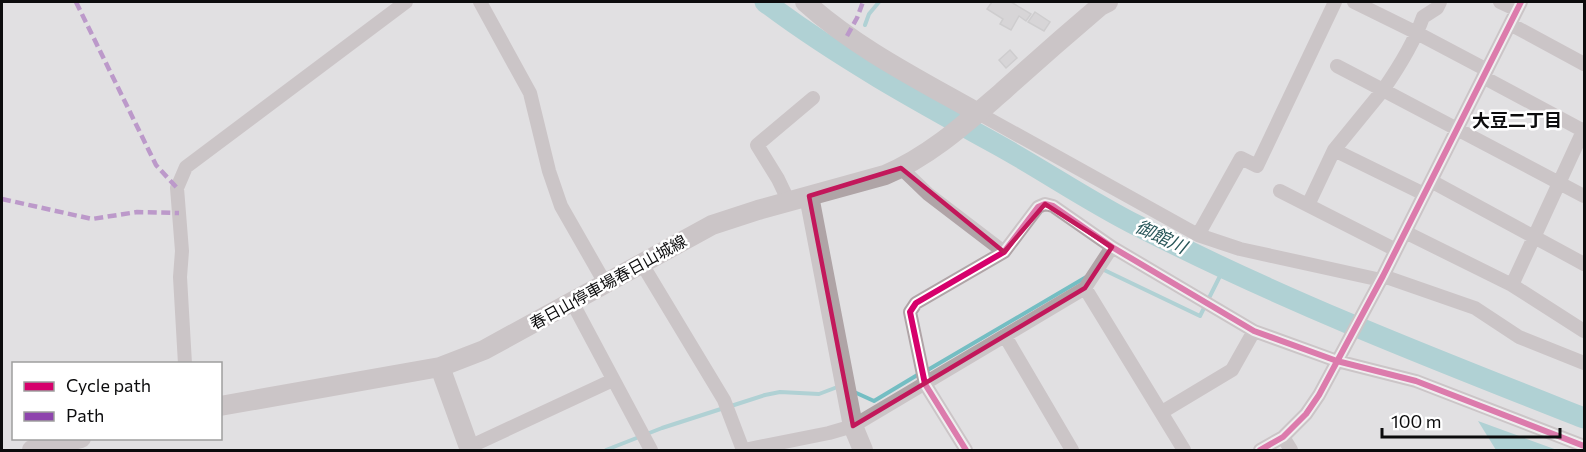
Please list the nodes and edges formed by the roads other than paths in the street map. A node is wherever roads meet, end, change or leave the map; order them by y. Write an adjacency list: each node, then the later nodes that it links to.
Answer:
1 (406, 2): 47 (street)
2 (480, 2): 39 (street)
3 (804, 2): 17 (main road)
4 (1335, 2): 31 (street)
5 (1354, 2): 11 (street)
6 (1440, 2): 11 (street)
7 (1500, 2): 9 (street)
8 (1102, 3): 17 (main road, 春日山停車場春日山城線)
9 (1519, 6): 10 (street)
10 (1510, 24): 12 (street); 14 (street)
11 (1418, 33): 14 (street); 15 (street)
12 (1584, 64)
13 (1337, 66): 15 (street)
14 (1485, 74): 18 (street); 19 (street)
15 (1383, 90): 18 (street); 20 (street)
16 (813, 98): 28 (street)
17 (971, 118): 21 (main road, 春日山停車場春日山城線); 31 (street)
18 (1456, 130): 22 (street); 23 (street)
19 (1584, 130): 23 (street)
20 (1334, 150): 25 (street); 29 (street)
21 (901, 168): 26 (main road, 春日山停車場春日山城線); 35 (street)
22 (1431, 181): 25 (street); 32 (street)
23 (1559, 183): 27 (street); 32 (street)
24 (1280, 191): 29 (street)
25 (1424, 194): 30 (street)
26 (809, 196): 28 (main road, 春日山停車場春日山城線); 54 (main road)
27 (1584, 196)
28 (789, 202): 36 (main road, 春日山停車場春日山城線)
29 (1308, 205): 34 (street)
30 (1405, 232): 34 (street); 40 (street)
31 (1198, 235): 38 (street)
32 (1534, 237): 37 (street); 40 (street)
33 (1112, 247): 35 (street); 41 (street); 43 (street)
34 (1396, 250): 38 (street)
35 (1004, 252): 51 (street)
36 (642, 264): 39 (main road, 春日山停車場春日山城線); 61 (street)
37 (1584, 264)
38 (1382, 278): 46 (street); 48 (street)
39 (605, 283): 42 (main road, 春日山停車場春日山城線)
40 (1512, 285): 44 (street)
41 (1085, 288): 45 (street); 53 (street)
42 (572, 302): 49 (main road, 春日山停車場春日山城線); 50 (street)
43 (1254, 331): 46 (street); 53 (street)
44 (1584, 331)
45 (1005, 336): 51 (street); 64 (street)
46 (1337, 361): 55 (street); 57 (street)
47 (185, 362)
48 (1584, 362)
49 (440, 367): 52 (main road, 春日山停車場春日山城線); 58 (main road)
50 (613, 380): 58 (street); 60 (street)
51 (925, 384): 54 (street); 63 (street)
52 (222, 406)
53 (1162, 412): 65 (street)
54 (854, 426): 61 (street); 62 (main road)
55 (1283, 437): 66 (street); 67 (street)
56 (73, 440): 59 (main road)
57 (1584, 446)
58 (470, 449)
59 (32, 450)
60 (651, 450)
61 (744, 450)
62 (863, 450)
63 (966, 450)
64 (1072, 450)
65 (1184, 450)
66 (1260, 450)
67 (1291, 450)

